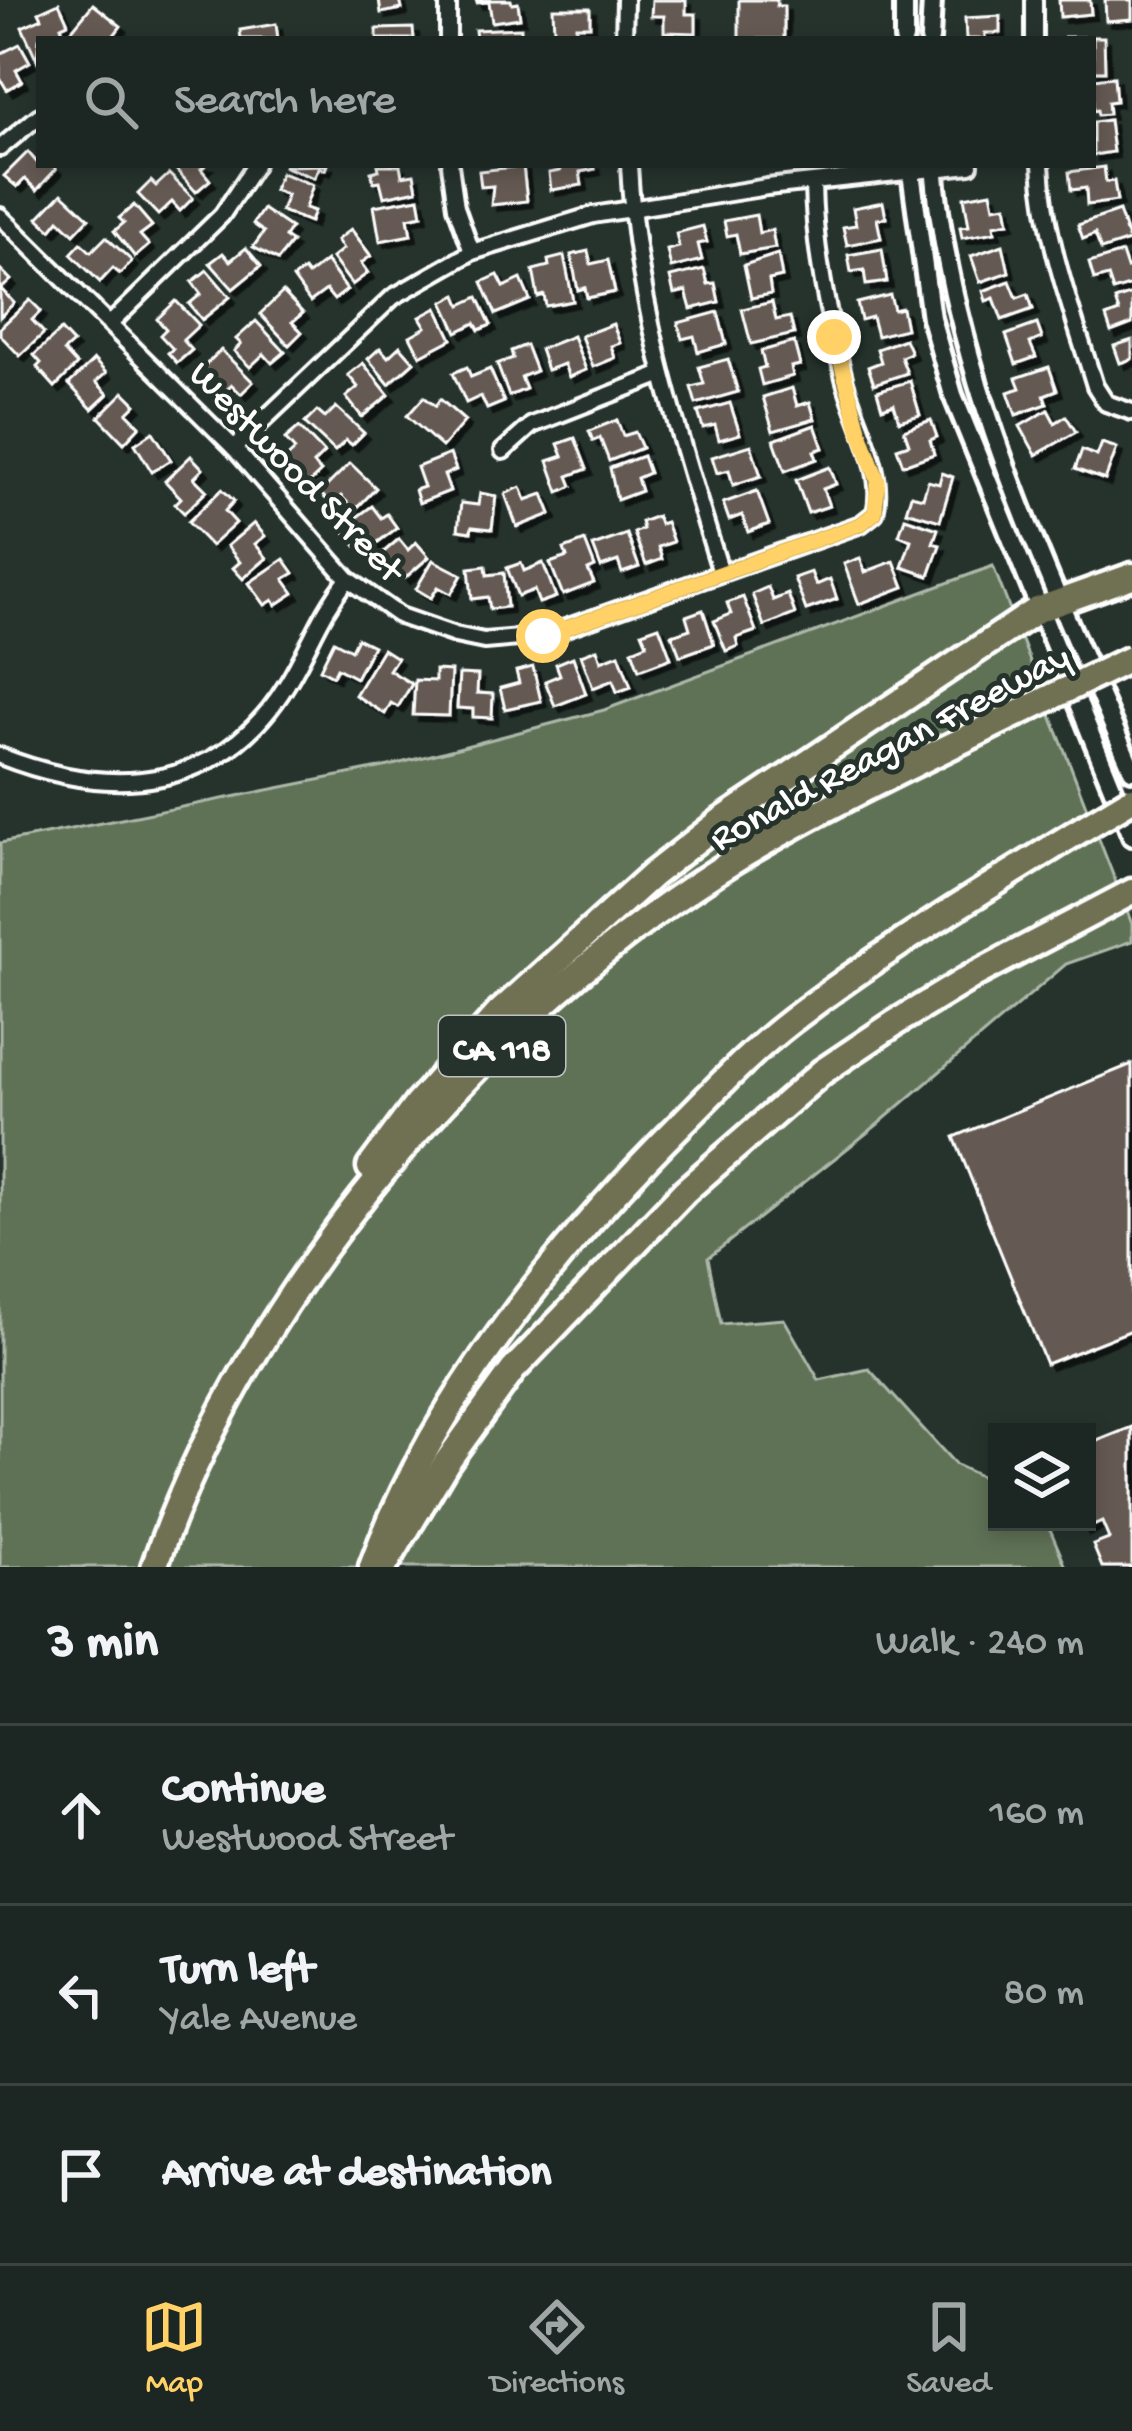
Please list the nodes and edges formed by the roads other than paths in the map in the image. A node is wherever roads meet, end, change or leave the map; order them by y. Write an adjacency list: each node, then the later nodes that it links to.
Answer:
1 (448, 0): 6 (street)
2 (625, 0): 7 (street)
3 (904, 0): 8 (street)
4 (932, 0): 9 (street)
5 (1034, 0): 10 (street)
6 (448, 36)
7 (624, 36)
8 (904, 36)
9 (930, 36)
10 (1034, 36)
11 (36, 118): 12 (street)
12 (0, 148)
13 (253, 168): 23 (street)
14 (450, 168): 22 (street)
15 (629, 168): 20 (street)
16 (910, 168): 19 (street); 31 (street)
17 (934, 168): 31 (street)
18 (1041, 168): 25 (street)
19 (813, 184): 20 (street); 28 (street, Westwood Street)
20 (631, 211): 22 (street); 24 (street)
21 (0, 216): 23 (street, Westwood Street)
22 (472, 252): 26 (street)
23 (110, 324): 26 (street, Westwood Street)
24 (661, 376): 27 (street); 28 (street)
25 (1127, 411)
26 (234, 448): 30 (street, Westwood Street)
27 (502, 451)
28 (722, 574): 30 (street, Westwood Street)
29 (1132, 577): 31 (highway)
30 (348, 579): 33 (street)
31 (1048, 605): 34 (street); 36 (street); 38 (highway)
32 (1132, 658): 38 (highway, Ronald Reagan Freeway / CA 118, bridge)
33 (0, 756)
34 (1132, 770)
35 (1132, 799): 40 (highway, bridge)
36 (1132, 836)
37 (1132, 892): 41 (highway)
38 (269, 1327): 39 (highway, Ronald Reagan Freeway / CA 118)
39 (154, 1567)
40 (372, 1567)
41 (384, 1567)

